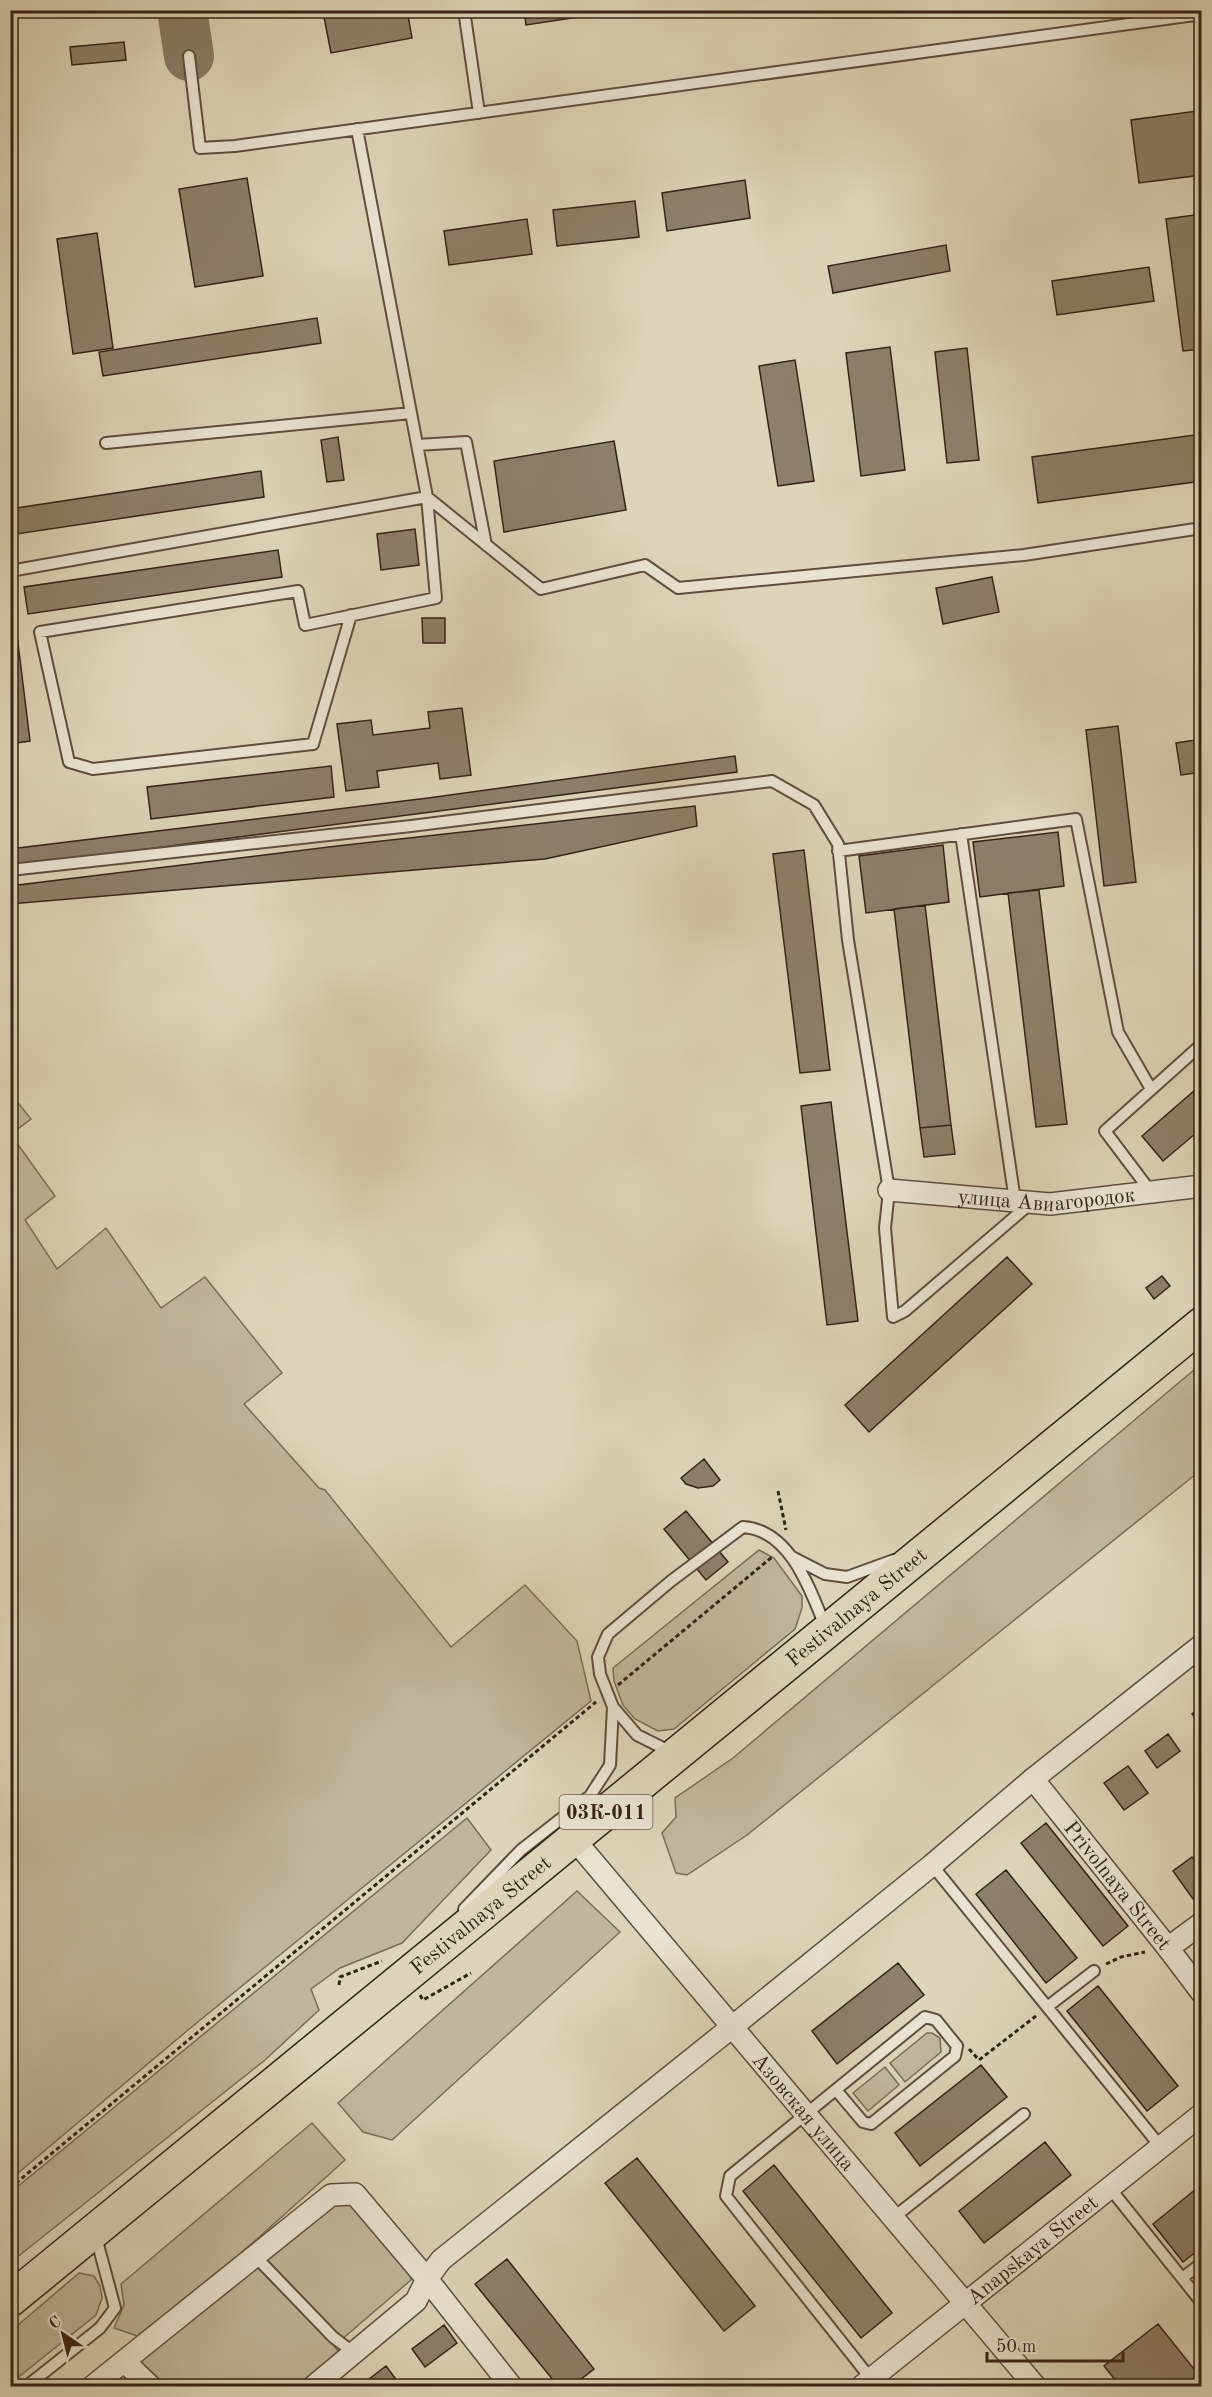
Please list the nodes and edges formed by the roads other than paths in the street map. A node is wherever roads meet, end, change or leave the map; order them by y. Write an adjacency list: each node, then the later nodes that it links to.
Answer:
1 (464, 10): 4 (lane)
2 (1202, 14): 4 (lane)
3 (189, 56): 5 (lane)
4 (479, 112): 5 (lane)
5 (357, 129): 6 (lane)
6 (411, 413): 7 (lane); 8 (lane)
7 (106, 443)
8 (417, 444): 9 (lane); 11 (lane)
9 (427, 497): 11 (lane); 12 (lane); 13 (lane)
10 (1202, 528): 11 (lane)
11 (486, 545)
12 (10, 571)
13 (351, 615): 13 (lane)
14 (962, 834): 15 (lane); 18 (lane); 22 (lane)
15 (838, 851): 16 (lane); 20 (lane)
16 (10, 870)
17 (1202, 1044): 18 (lane)
18 (1151, 1089): 21 (lane)
19 (1202, 1186): 21 (street, улица Авиагородок)
20 (889, 1190): 22 (street, улица Авиагородок); 22 (lane)
21 (1151, 1192): 22 (street, улица Авиагородок)
22 (1024, 1202)
23 (1202, 1324): 24 (main road, Festivalnaya Street / 03К-011)
24 (928, 1547): 25 (lane); 26 (main road, Festivalnaya Street / 03К-011)
25 (787, 1552): 26 (lane); 28 (lane)
26 (826, 1630): 29 (main road, Festivalnaya Street / 03К-011)
27 (1202, 1645): 30 (street)
28 (613, 1707): 29 (lane); 33 (lane)
29 (675, 1754): 31 (main road, Festivalnaya Street / 03К-011)
30 (1033, 1779): 32 (street); 36 (street, Privolnaya Street)
31 (573, 1838): 39 (main road, Festivalnaya Street / 03К-011); 41 (street, Азовская улица)
32 (932, 1865): 40 (lane); 41 (street)
33 (458, 1915)
34 (1202, 1923): 36 (street)
35 (441, 1931): 39 (lane)
36 (1168, 1948): 38 (street, Privolnaya Street)
37 (1094, 1971): 40 (lane)
38 (1202, 1993)
39 (367, 2007): 49 (main road, Festivalnaya Street / 03К-011)
40 (1047, 2007): 46 (lane)
41 (732, 2027): 45 (street, Азовская улица); 53 (street)
42 (836, 2090): 42 (lane); 45 (lane)
43 (1023, 2114): 48 (lane)
44 (1202, 2114): 46 (street, Anapskaya Street)
45 (806, 2115): 48 (street, Азовская улица); 59 (lane)
46 (1160, 2146): 47 (street, Anapskaya Street)
47 (1109, 2187): 52 (lane); 55 (street, Anapskaya Street)
48 (893, 2218): 55 (street, Азовская улица)
49 (94, 2231): 54 (main road, Festivalnaya Street / 03К-011); 60 (lane)
50 (256, 2257): 53 (street); 57 (lane); 58 (street)
51 (1202, 2263): 52 (lane)
52 (1182, 2278): 56 (lane)
53 (427, 2279): 57 (street); 64 (street)
54 (10, 2300)
55 (964, 2302): 59 (street, Anapskaya Street); 65 (street, Азовская улица)
56 (1202, 2302)
57 (354, 2353): 63 (street)
58 (125, 2362): 61 (street); 62 (street)
59 (867, 2383)
60 (27, 2386)
61 (93, 2386)
62 (150, 2386)
63 (314, 2386)
64 (511, 2386)
65 (1035, 2386)

